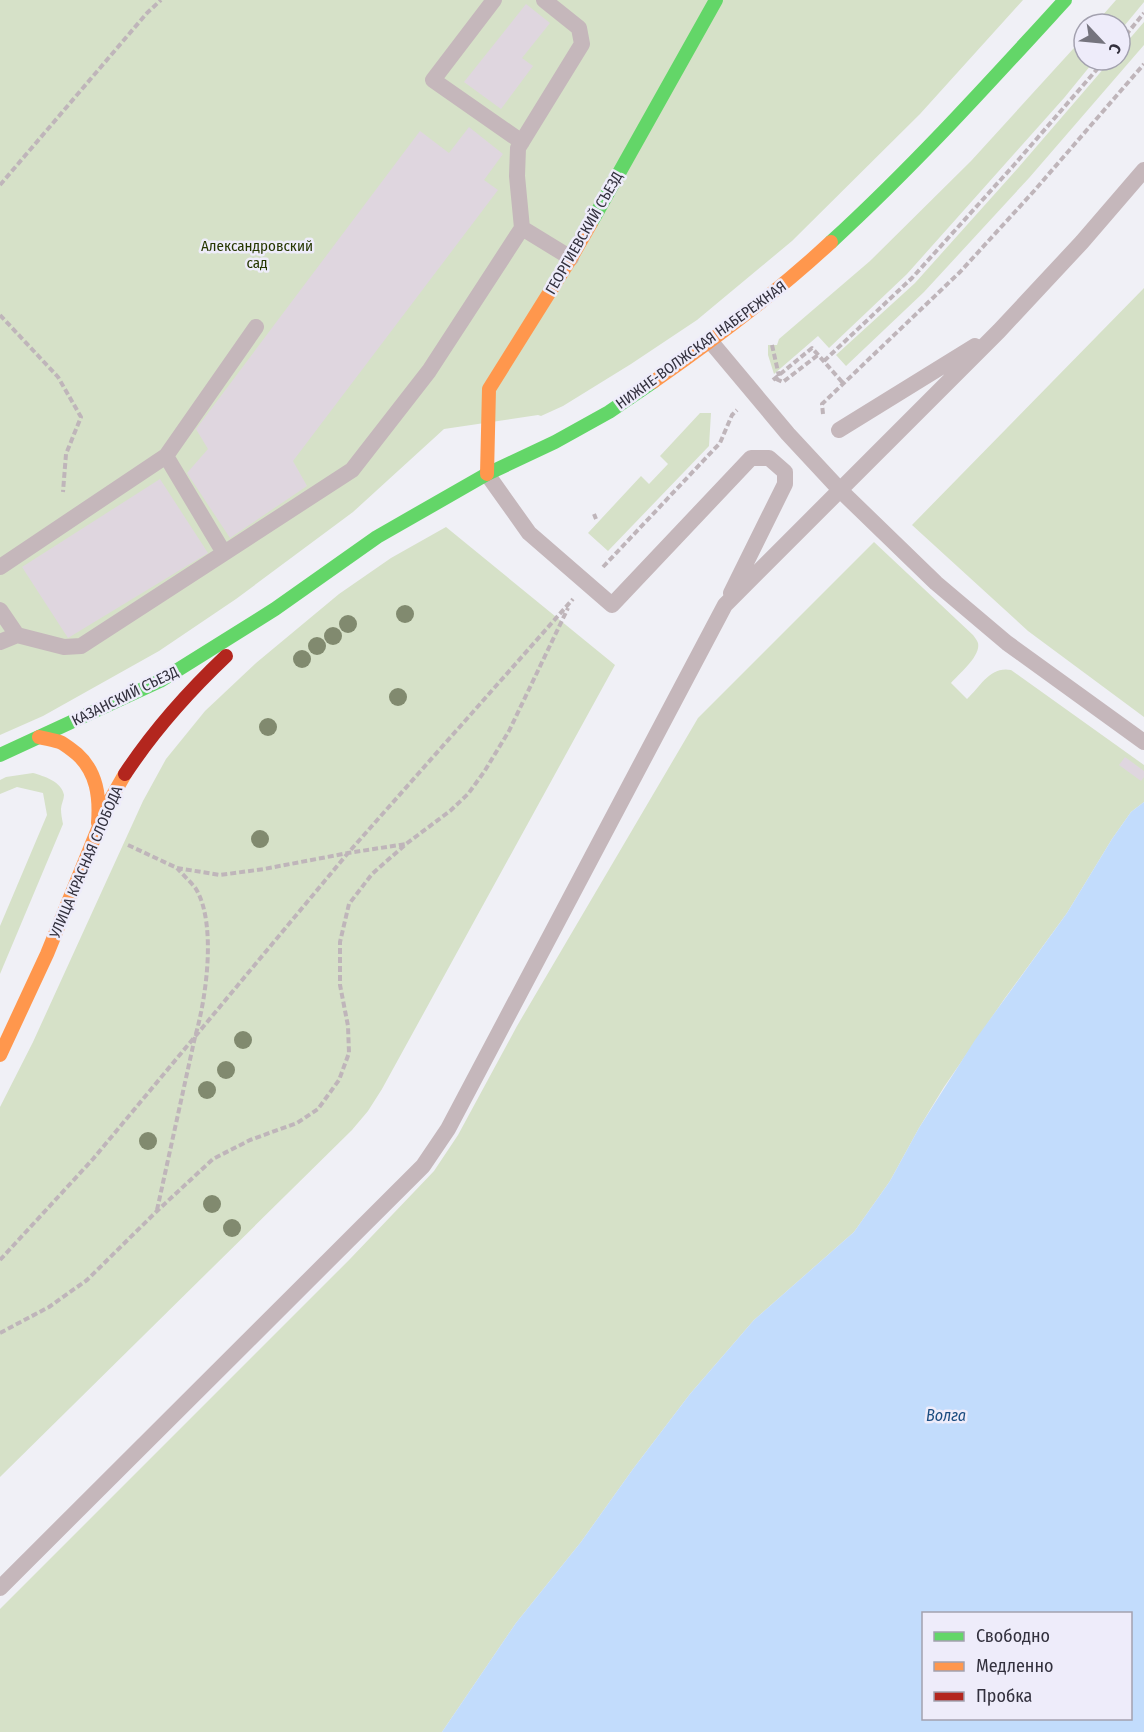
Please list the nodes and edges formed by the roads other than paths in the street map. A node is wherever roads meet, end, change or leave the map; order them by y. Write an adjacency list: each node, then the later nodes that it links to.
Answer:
1 (494, 0): 5 (lane)
2 (544, 0): 5 (lane)
3 (717, 0): 8 (main road, ГЕОРГИЕВСКИЙ СЪЕЗД)
4 (1065, 0): 11 (main road, НИЖНЕ-ВОЛЖСКАЯ НАБЕРЕЖНАЯ)
5 (522, 142): 7 (lane)
6 (1144, 170): 10 (lane)
7 (522, 228): 8 (lane); 16 (lane)
8 (572, 258): 14 (main road, ГЕОРГИЕВСКИЙ СЪЕЗД)
9 (255, 327): 13 (lane)
10 (999, 331): 12 (lane); 15 (lane)
11 (711, 342): 14 (main road, НИЖНЕ-ВОЛЖСКАЯ НАБЕРЕЖНАЯ); 15 (lane)
12 (839, 430)
13 (166, 456): 16 (lane); 17 (lane)
14 (487, 474): 18 (lane); 19 (main road, НИЖНЕ-ВОЛЖСКАЯ НАБЕРЕЖНАЯ)
15 (841, 491): 18 (lane); 24 (lane)
16 (224, 553): 21 (lane)
17 (0, 567)
18 (725, 605): 28 (lane)
19 (275, 609): 23 (main road, КАЗАНСКИЙ СЪЕЗД); 26 (main road, УЛИЦА КРАСНАЯ СЛОБОДА)
20 (0, 610): 21 (lane)
21 (17, 635): 22 (lane)
22 (0, 642)
23 (39, 737): 25 (main road, КАЗАНСКИЙ СЪЕЗД); 26 (main road)
24 (1144, 742)
25 (0, 755)
26 (97, 831): 27 (main road, УЛИЦА КРАСНАЯ СЛОБОДА)
27 (0, 1055)
28 (0, 1588)

